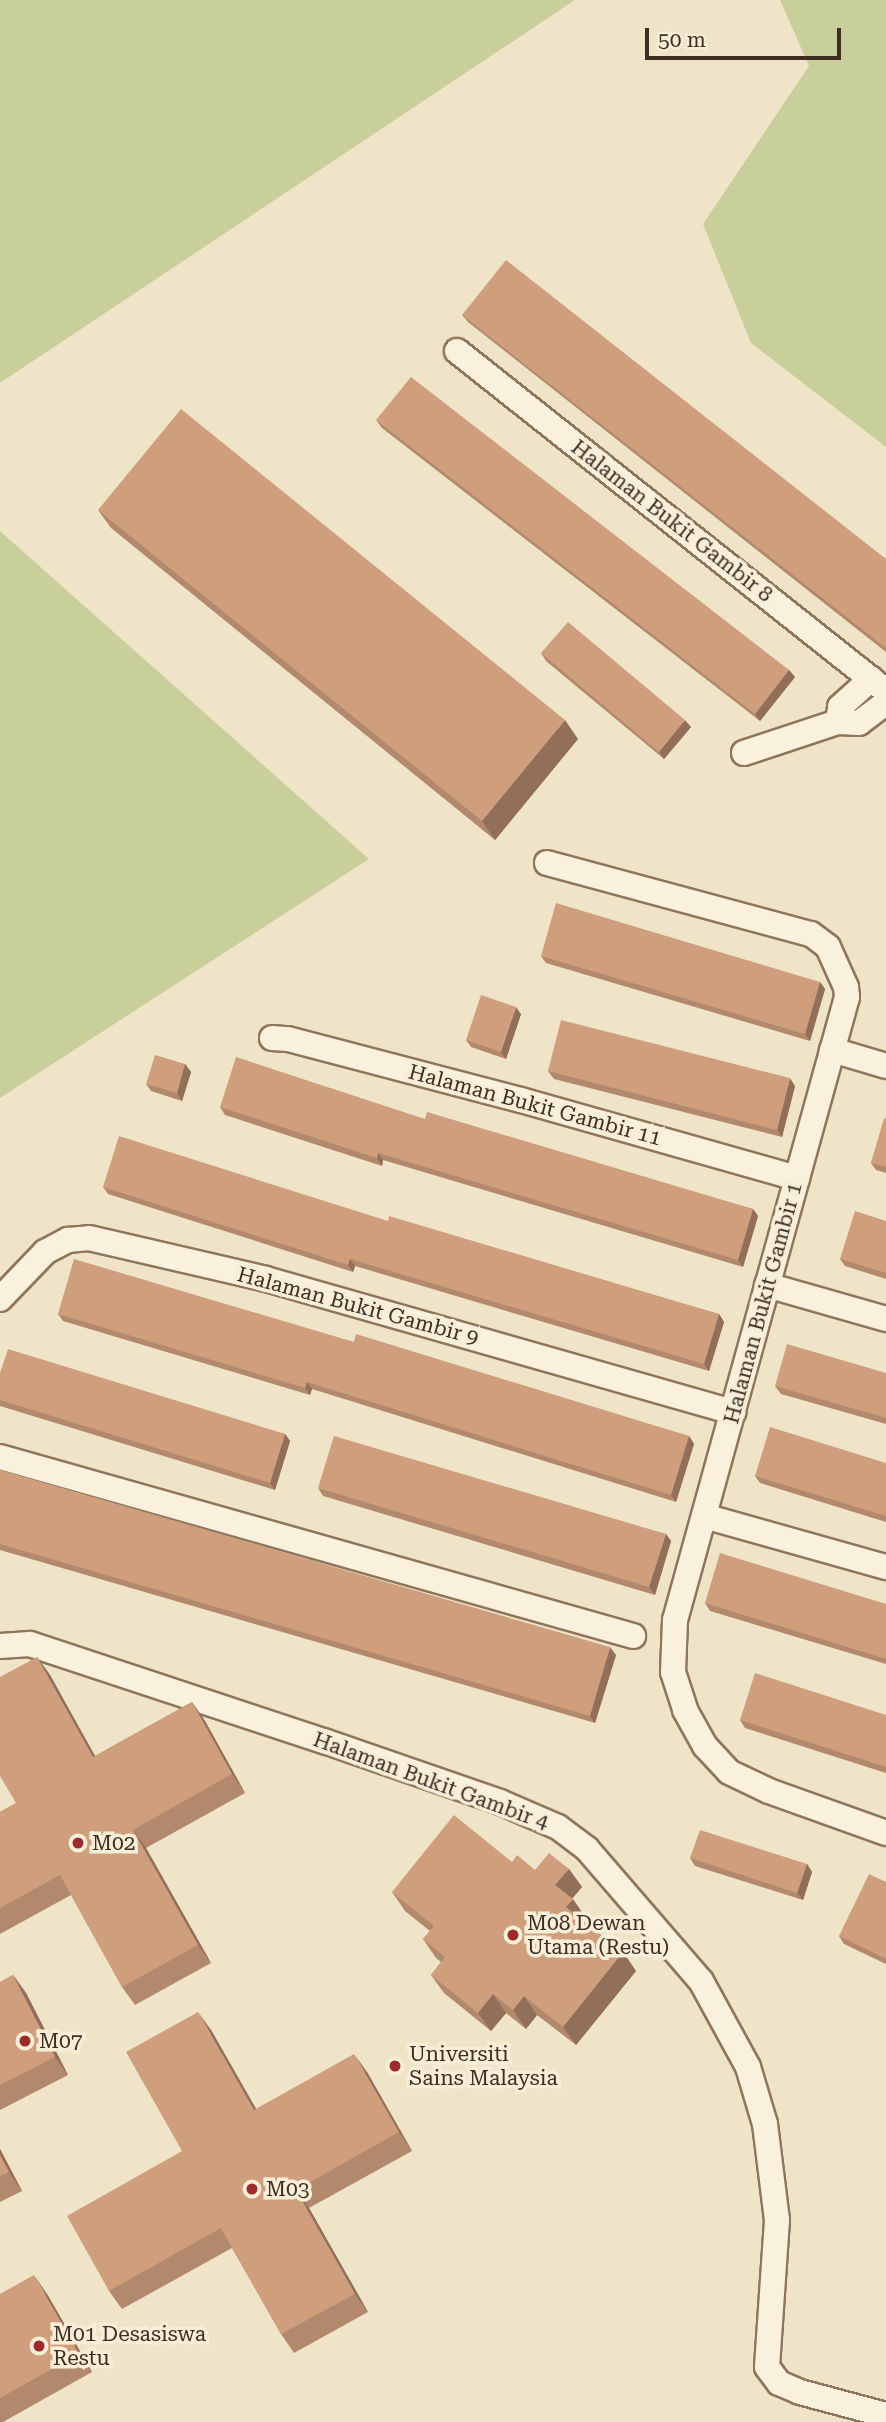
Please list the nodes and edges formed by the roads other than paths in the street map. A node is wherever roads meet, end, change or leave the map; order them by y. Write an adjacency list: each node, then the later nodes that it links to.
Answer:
1 (457, 351): 2 (street, Halaman Bukit Gambir 8)
2 (879, 685): 4 (street)
3 (886, 703): 4 (street)
4 (838, 722): 5 (street)
5 (744, 753)
6 (547, 863): 8 (street, Halaman Bukit Gambir 1)
7 (272, 1038): 10 (street, Halaman Bukit Gambir 11)
8 (832, 1050): 9 (street); 10 (street, Halaman Bukit Gambir 1)
9 (886, 1066)
10 (797, 1178): 11 (street, Halaman Bukit Gambir 1)
11 (767, 1285): 13 (street); 14 (street, Halaman Bukit Gambir 1)
12 (0, 1299): 14 (street, Halaman Bukit Gambir 9)
13 (886, 1319)
14 (733, 1412): 16 (street, Halaman Bukit Gambir 1)
15 (0, 1457): 18 (street)
16 (704, 1516): 17 (street); 20 (street, Halaman Bukit Gambir 1)
17 (886, 1567)
18 (633, 1636)
19 (0, 1646): 21 (street, Halaman Bukit Gambir 4)
20 (886, 1833)
21 (886, 2415)

